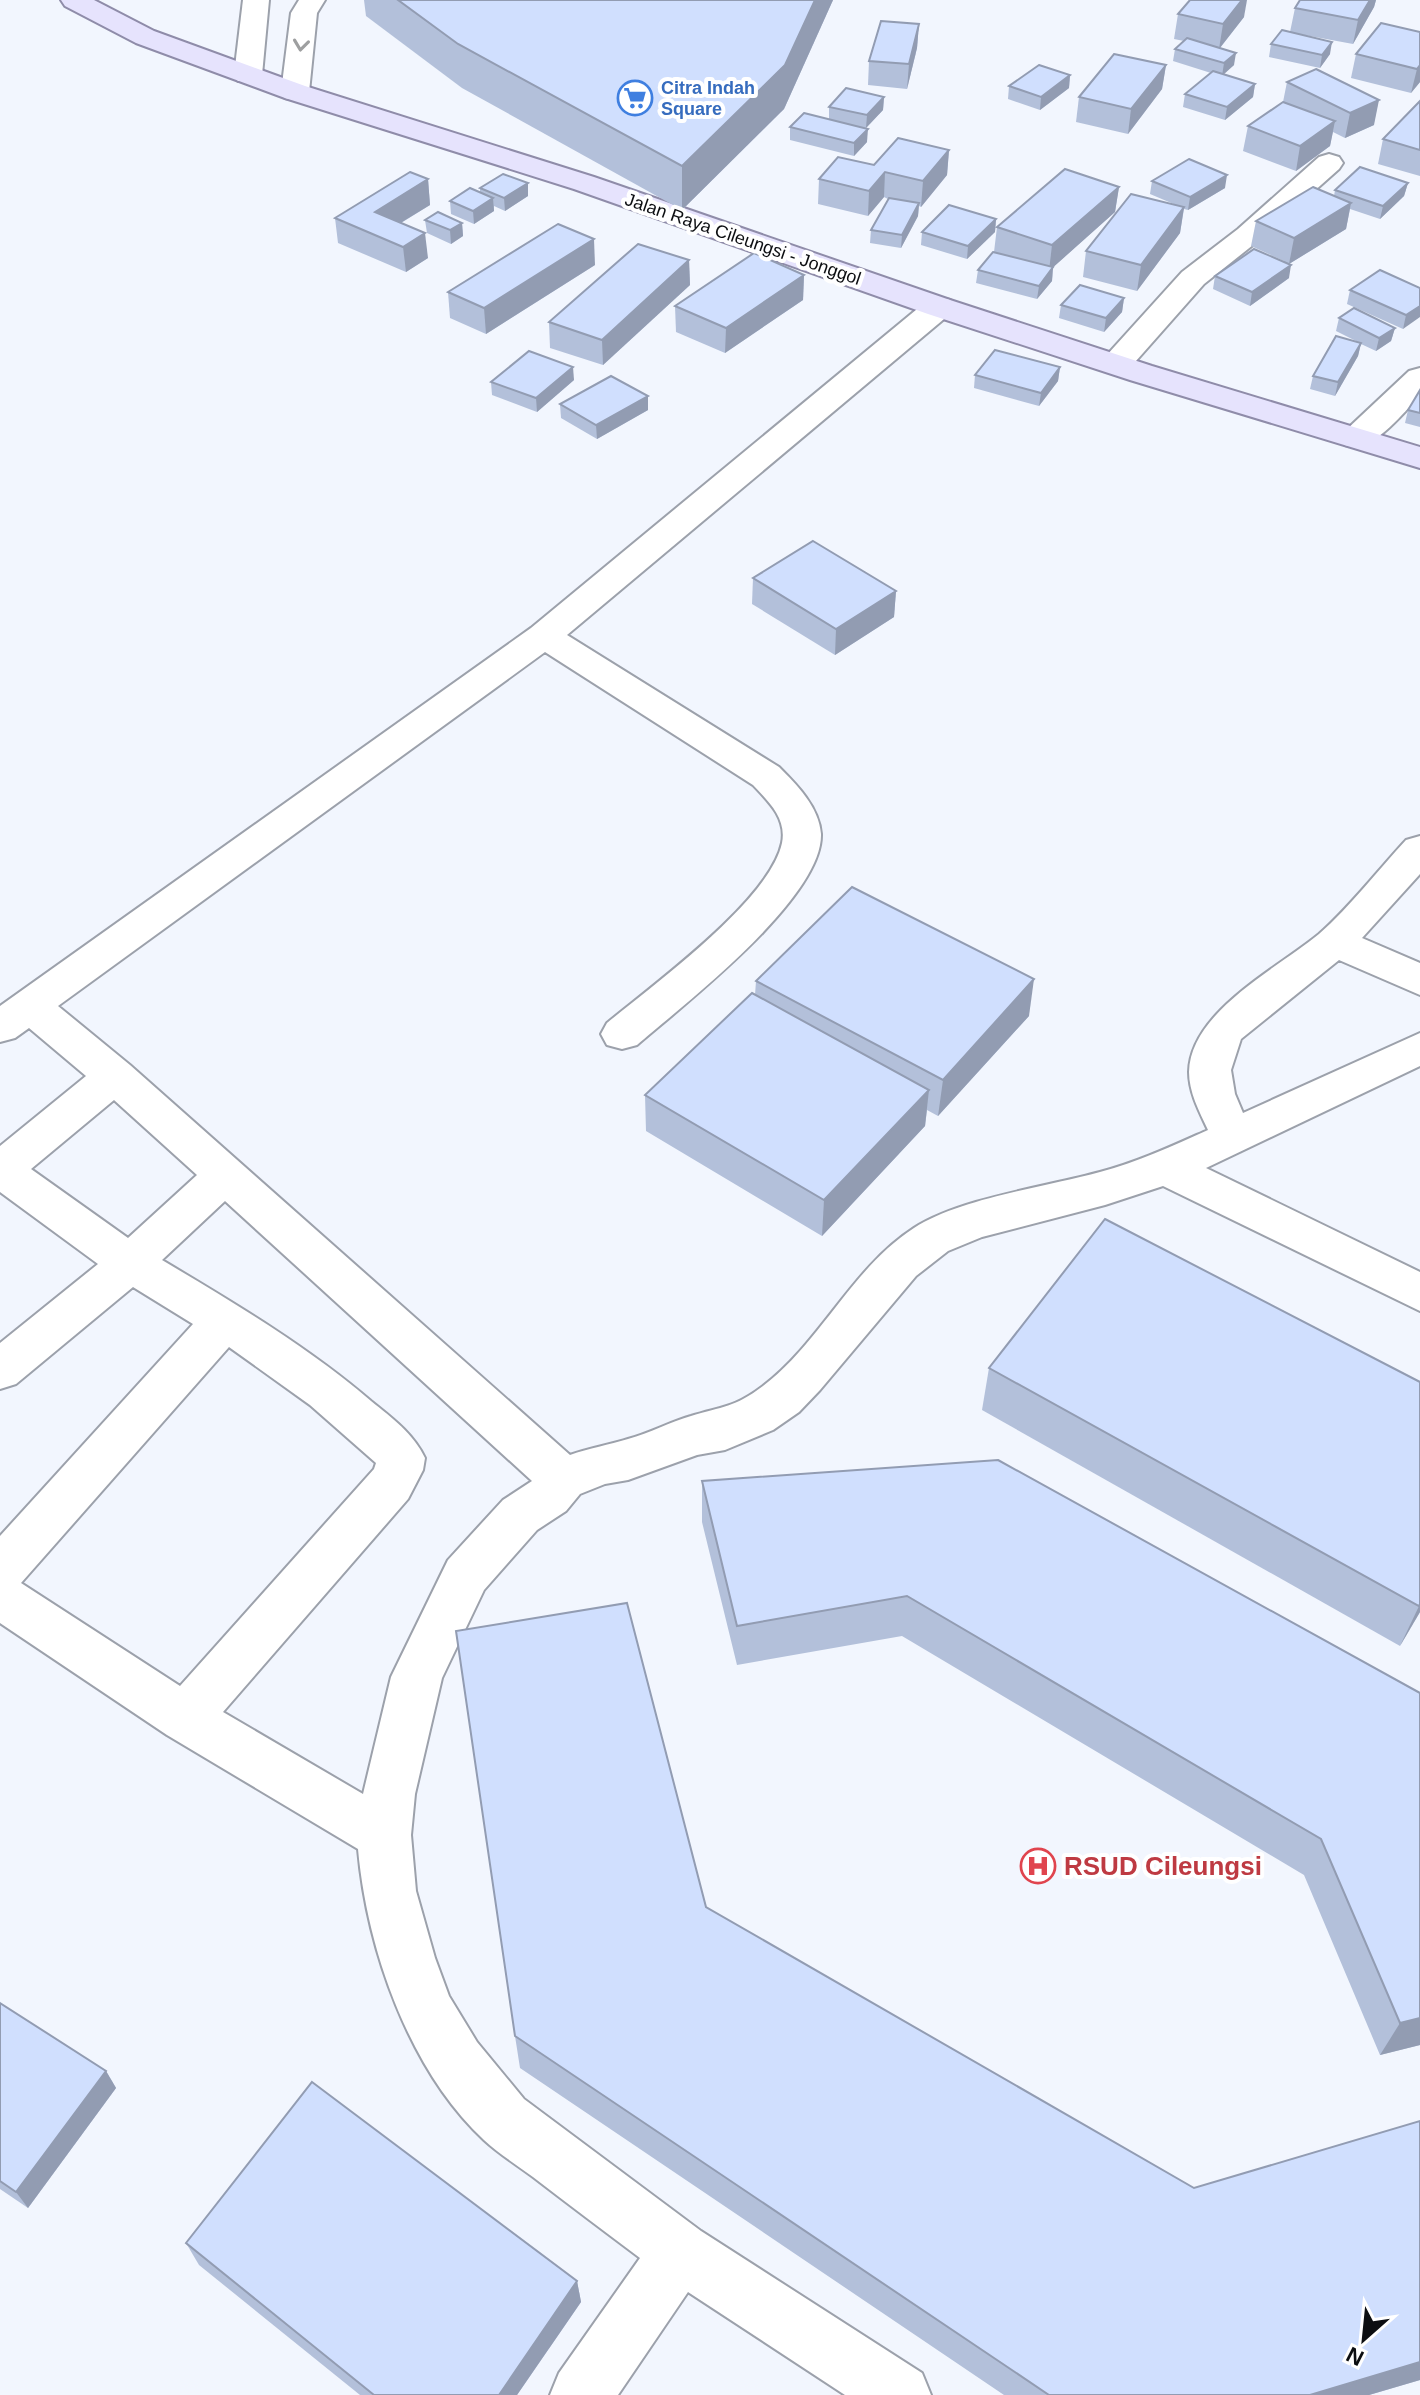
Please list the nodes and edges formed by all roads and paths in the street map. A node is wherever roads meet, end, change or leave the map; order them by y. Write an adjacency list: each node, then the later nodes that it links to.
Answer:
1 (74, 0): 4 (main road, Jalan Raya Cileungsi - Jonggol)
2 (256, 0): 4 (street)
3 (312, 0): 5 (street, one-way to 5)
4 (248, 75): 5 (main road, Jalan Raya Cileungsi - Jonggol)
5 (295, 92): 7 (main road, Jalan Raya Cileungsi - Jonggol)
6 (1329, 163): 8 (street)
7 (939, 307): 8 (main road, Jalan Raya Cileungsi - Jonggol); 12 (street)
8 (1117, 363): 10 (main road, Jalan Raya Cileungsi - Jonggol)
9 (1420, 378): 10 (street)
10 (1357, 438): 11 (main road, Jalan Raya Cileungsi - Jonggol)
11 (1420, 458)
12 (544, 636): 16 (street); 17 (street)
13 (1420, 849): 14 (street)
14 (1335, 942): 15 (street); 20 (street)
15 (1420, 980)
16 (16, 1016): 19 (street)
17 (622, 1034)
18 (1420, 1048): 20 (street)
19 (115, 1076): 22 (street); 23 (street)
20 (1232, 1136): 21 (street)
21 (1166, 1168): 25 (street); 28 (street)
22 (0, 1170): 24 (street)
23 (225, 1175): 24 (street); 28 (street)
24 (130, 1263): 26 (street); 27 (street)
25 (1420, 1293)
26 (225, 1320): 29 (street); 31 (street)
27 (0, 1370)
28 (563, 1479): 32 (street)
29 (0, 1571)
30 (0, 1596): 31 (street)
31 (185, 1718): 32 (street)
32 (384, 1835): 33 (street)
33 (680, 2252): 34 (street); 35 (street)
34 (581, 2395)
35 (900, 2395)

